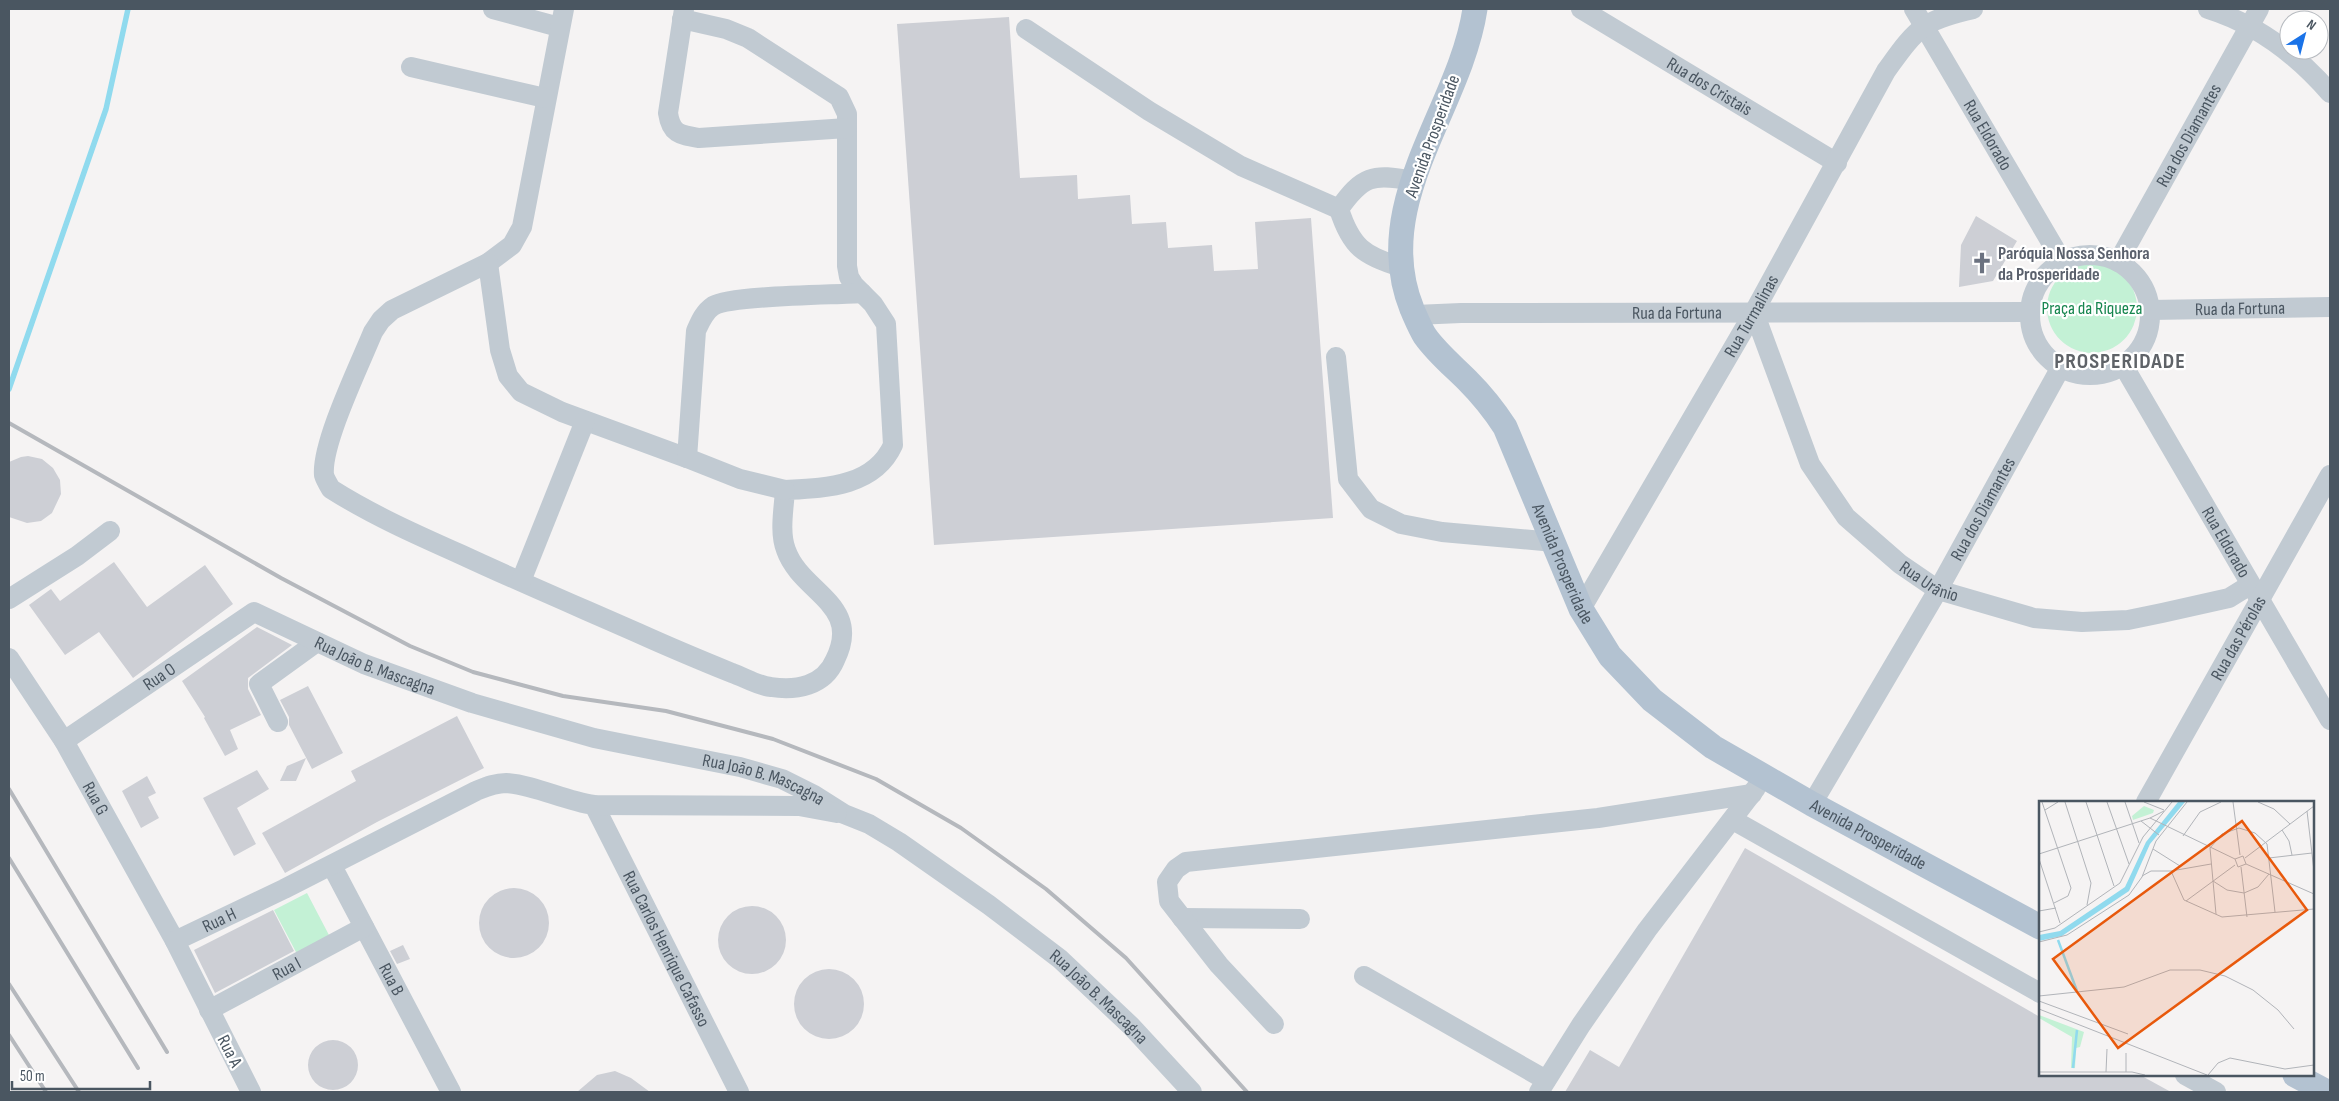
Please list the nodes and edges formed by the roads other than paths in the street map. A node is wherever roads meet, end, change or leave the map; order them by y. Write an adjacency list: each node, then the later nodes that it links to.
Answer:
1 (493, 9): 9 (street)
2 (1475, 9): 18 (main road, Avenida Prosperidade)
3 (1584, 9): 17 (street, Rua dos Cristais)
4 (1914, 9): 10 (street, Rua Eldorado)
5 (1973, 9): 10 (street)
6 (2208, 9): 11 (street)
7 (2259, 9): 11 (street, Rua dos Diamantes)
8 (683, 14): 16 (street); 16 (street)
9 (561, 18): 15 (street)
10 (1924, 26): 17 (street, Rua Turmalinas); 20 (street, Rua Eldorado)
11 (2249, 26): 14 (street); 21 (street, Rua dos Diamantes)
12 (1026, 29): 19 (street)
13 (411, 67): 15 (street)
14 (2330, 93)
15 (545, 98): 22 (street)
16 (847, 128): 24 (street)
17 (1837, 163): 27 (street, Rua Turmalinas)
18 (1412, 181): 19 (street); 23 (main road, Avenida Prosperidade)
19 (1339, 209): 23 (street)
20 (2062, 261): 21 (street); 28 (street)
21 (2118, 262): 26 (street)
22 (488, 263): 33 (street); 39 (street)
23 (1401, 267): 29 (main road, Avenida Prosperidade)
24 (862, 293): 34 (street); 36 (street)
25 (2330, 307): 26 (street, Rua da Fortuna)
26 (2150, 310): 31 (street)
27 (1754, 312): 28 (street, Rua da Fortuna); 29 (street, Rua da Fortuna); 40 (street, Rua Urânio); 43 (street, Rua Turmalinas)
28 (2030, 312): 32 (street)
29 (1415, 315): 38 (main road, Avenida Prosperidade)
30 (1336, 356): 38 (street)
31 (2123, 365): 32 (street); 41 (street, Rua Eldorado)
32 (2061, 367): 40 (street, Rua dos Diamantes)
33 (585, 421): 34 (street); 39 (street)
34 (687, 458): 36 (street)
35 (2330, 475): 41 (street, Rua das Pérolas)
36 (785, 490): 39 (street)
37 (110, 531): 42 (street)
38 (1554, 542): 43 (main road, Avenida Prosperidade)
39 (521, 581)
40 (1938, 590): 41 (street, Rua Urânio); 52 (street, Rua dos Diamantes)
41 (2254, 593): 47 (street, Rua Eldorado); 51 (street, Rua das Pérolas)
42 (9, 599)
43 (1581, 609): 50 (main road, Avenida Prosperidade)
44 (254, 612): 45 (street, Rua João B. Mascagna); 49 (street, Rua O)
45 (317, 642): 48 (street); 54 (street, Rua João B. Mascagna)
46 (9, 658): 49 (street, Rua G)
47 (2330, 720)
48 (278, 722)
49 (64, 741): 61 (street, Rua G)
50 (1759, 785): 52 (main road, Avenida Prosperidade); 55 (street); 57 (street)
51 (2147, 801)
52 (1812, 804): 60 (main road, Avenida Prosperidade)
53 (594, 805): 54 (street, Rua H); 56 (street, Rua H); 71 (street, Rua Carlos Henrique Cafasso)
54 (844, 814): 72 (street, Rua João B. Mascagna)
55 (1734, 820): 63 (street); 68 (street)
56 (332, 866): 59 (street, Rua B); 61 (street, Rua H)
57 (1182, 918): 58 (street); 65 (street)
58 (1300, 920)
59 (364, 927): 64 (street, Rua I); 70 (street, Rua B)
60 (2039, 927)
61 (176, 941): 64 (street)
62 (1364, 976): 68 (street)
63 (2039, 992)
64 (209, 1010): 69 (street, Rua A)
65 (1274, 1024)
66 (2187, 1076): 73 (street)
67 (2297, 1076): 74 (main road)
68 (1542, 1086)
69 (251, 1092)
70 (451, 1092)
71 (739, 1092)
72 (1192, 1092)
73 (2216, 1092)
74 (2326, 1092)

